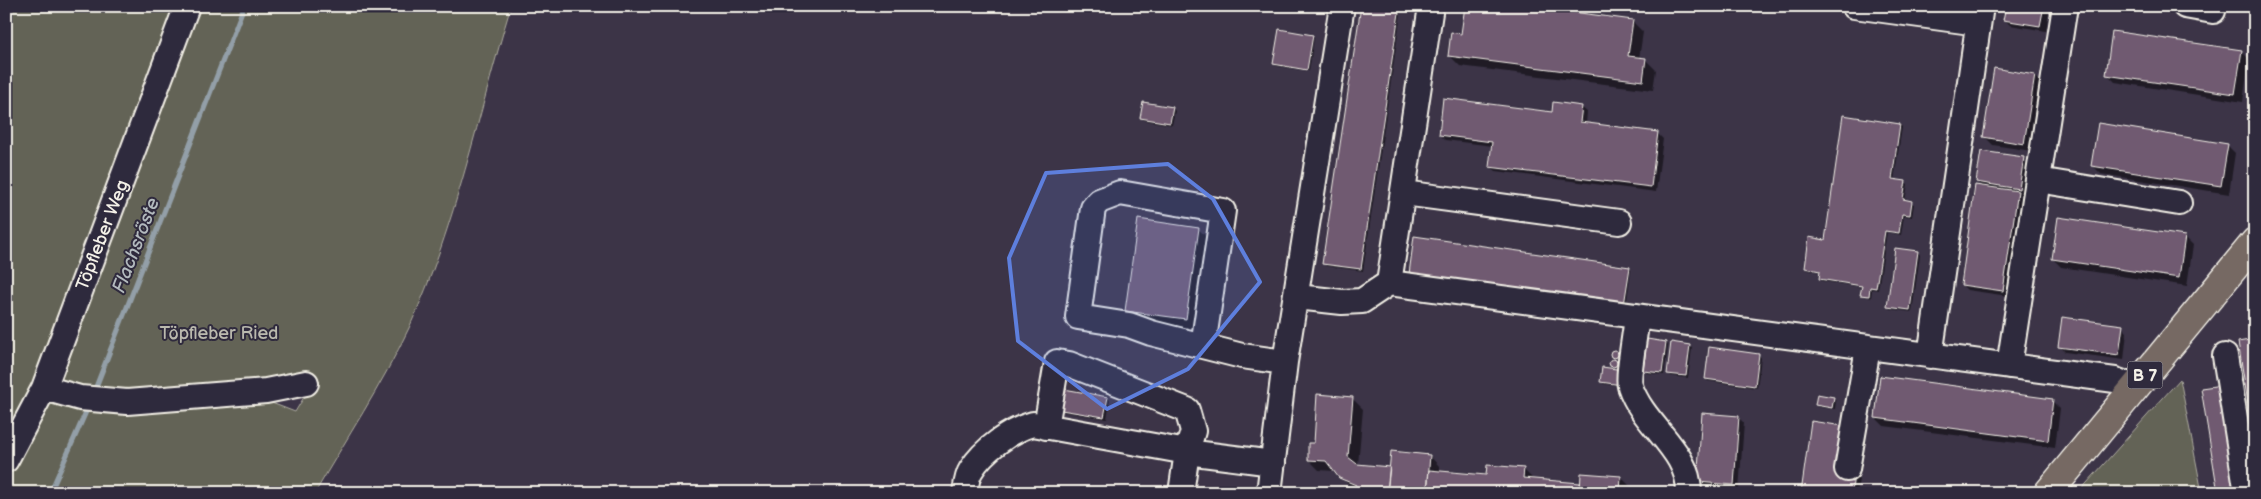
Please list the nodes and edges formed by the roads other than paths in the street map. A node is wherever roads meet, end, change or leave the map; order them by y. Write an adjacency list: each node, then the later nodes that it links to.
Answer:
1 (187, 6): 25 (lane, Töpfleber Weg)
2 (1342, 6): 15 (lane)
3 (1431, 6): 10 (lane)
4 (1854, 6): 8 (lane)
5 (2065, 6): 9 (lane)
6 (2185, 6): 7 (lane)
7 (2213, 11)
8 (1980, 15): 19 (lane)
9 (2038, 180): 11 (lane); 22 (lane)
10 (1404, 193): 12 (lane); 14 (lane)
11 (2179, 203)
12 (1619, 222)
13 (2255, 242): 24 (main road, B 7)
14 (1389, 283): 15 (lane); 16 (lane)
15 (1297, 297): 21 (lane)
16 (1637, 316): 18 (lane); 34 (lane)
17 (1203, 346): 17 (lane); 21 (lane)
18 (1868, 348): 19 (lane); 30 (lane)
19 (1930, 356): 22 (lane)
20 (2225, 356): 36 (lane)
21 (1285, 362): 29 (lane)
22 (2009, 366): 24 (lane)
23 (306, 383): 25 (lane)
24 (2135, 387): 35 (main road, B 7)
25 (44, 388): 28 (lane, Töpfleber Weg)
26 (1046, 426): 27 (lane); 27 (lane); 31 (lane)
27 (1187, 452): 29 (lane); 32 (lane)
28 (6, 460)
29 (1273, 463): 33 (lane)
30 (1847, 469)
31 (965, 493)
32 (1181, 493)
33 (1269, 493)
34 (1689, 493)
35 (2048, 493)
36 (2246, 493)

